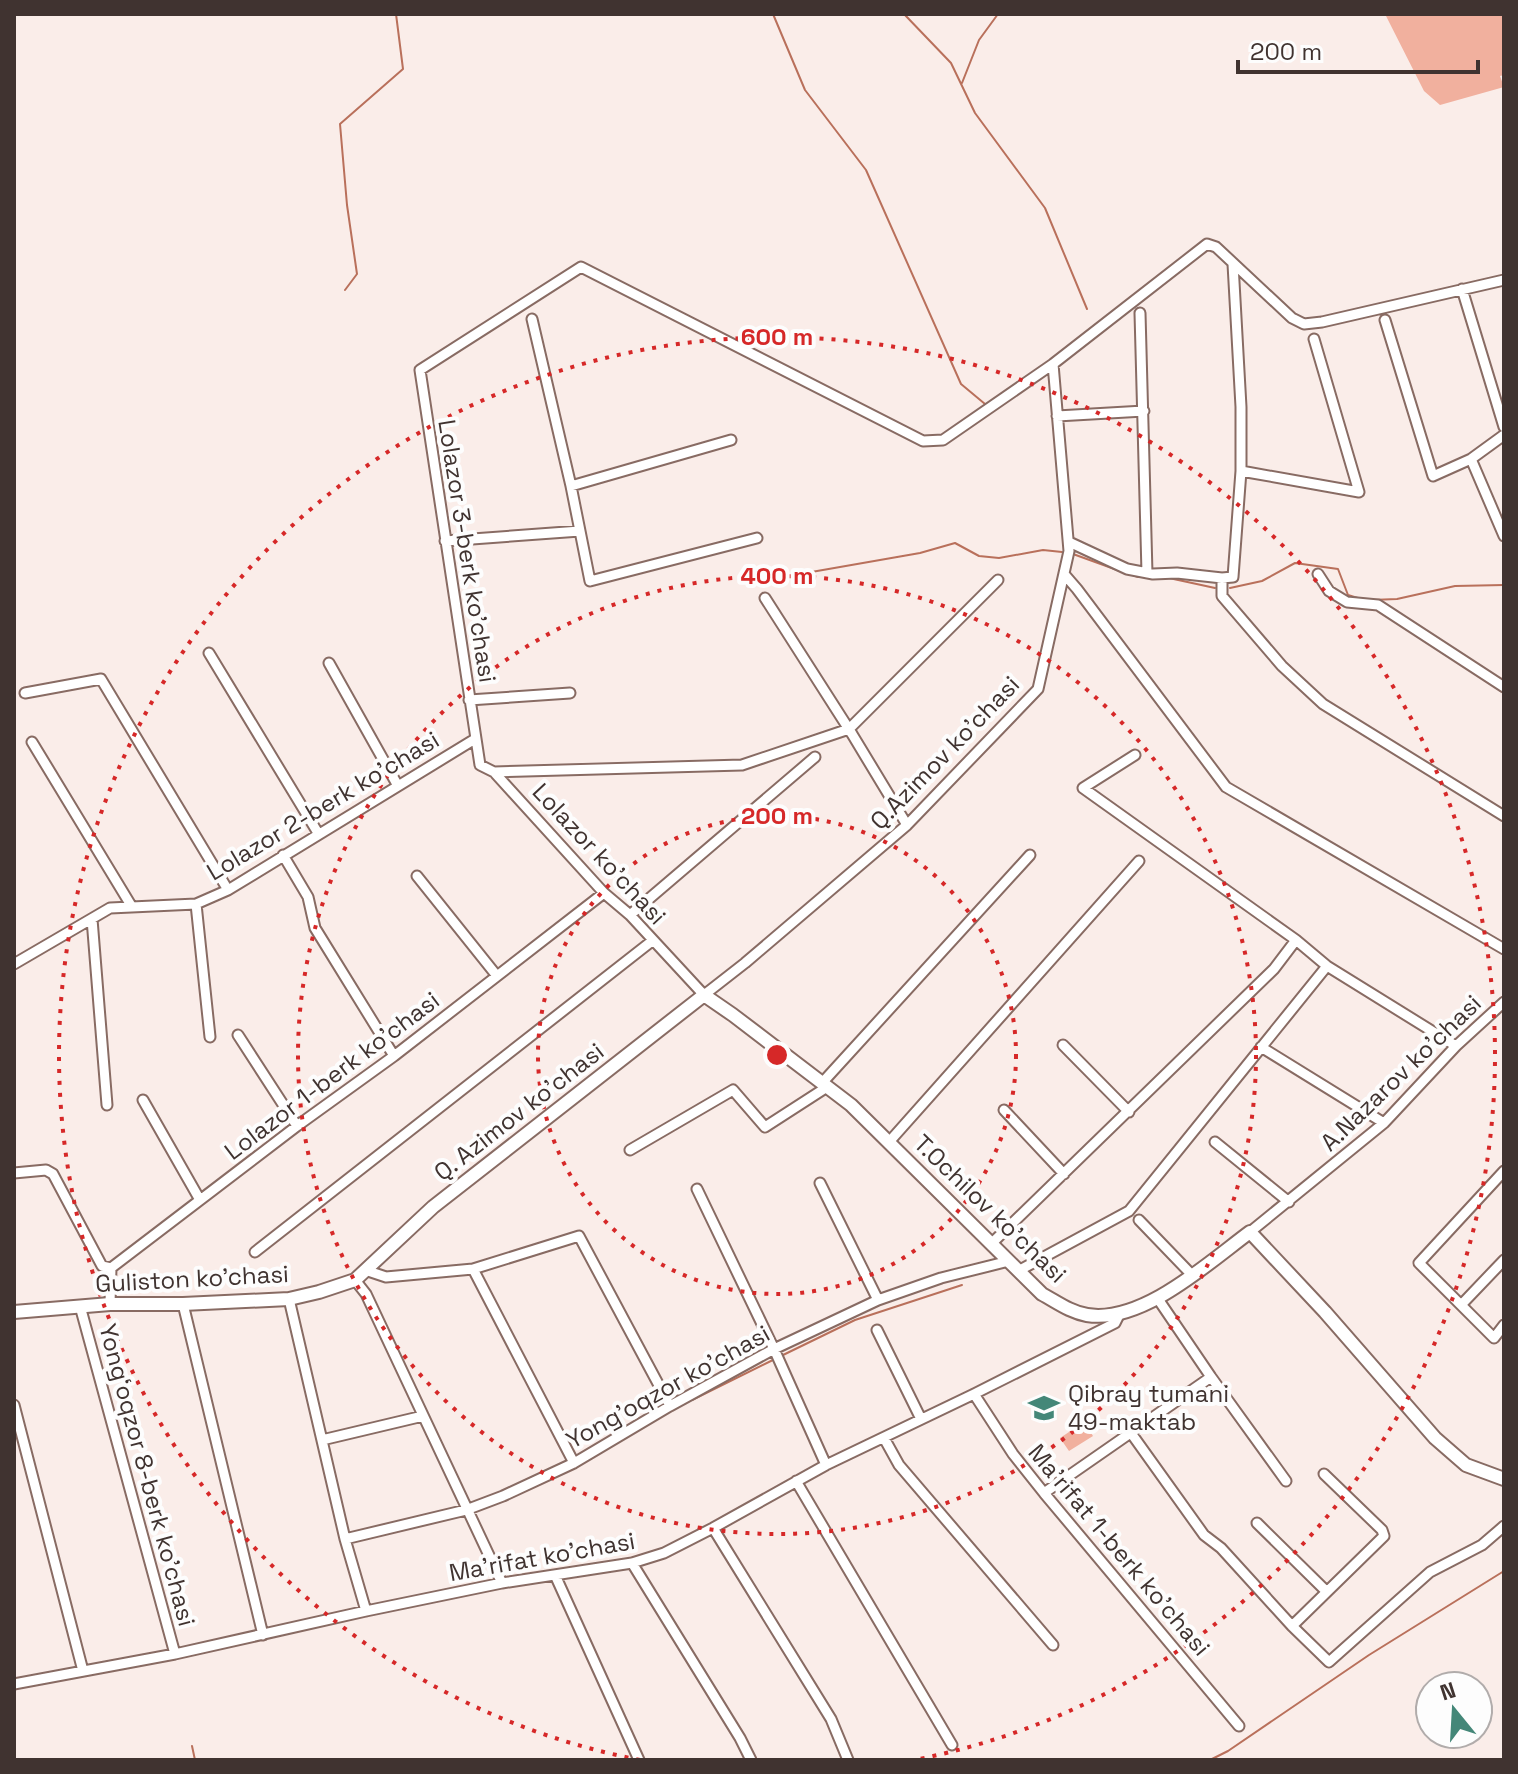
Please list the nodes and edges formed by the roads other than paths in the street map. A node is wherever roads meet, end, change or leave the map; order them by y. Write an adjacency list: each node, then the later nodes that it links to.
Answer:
1 (1233, 264): 3 (street); 8 (street); 15 (street)
2 (1504, 280): 3 (street)
3 (1462, 289): 11 (street)
4 (1140, 313): 9 (street)
5 (532, 319): 16 (street)
6 (1385, 320): 14 (street)
7 (1314, 339): 15 (street)
8 (1053, 364): 10 (street, Q.Azimov ko'chasi); 20 (street, Lolazor 3-berk ko'chasi)
9 (1144, 411): 10 (street); 22 (street)
10 (1057, 416): 21 (street, Q.Azimov ko'chasi)
11 (1504, 427)
12 (1504, 435): 14 (street)
13 (731, 440): 16 (street)
14 (1471, 459): 18 (street)
15 (1241, 471): 25 (street)
16 (571, 486): 17 (street)
17 (580, 531): 19 (street); 20 (street)
18 (1504, 536)
19 (757, 538)
20 (445, 541): 33 (street, Lolazor 3-berk ko'chasi)
21 (1069, 542): 22 (street); 23 (street, Q.Azimov ko'chasi)
22 (1147, 573): 25 (street)
23 (1064, 574): 42 (street, Q.Azimov ko'chasi); 56 (street)
24 (1318, 574): 30 (street)
25 (1222, 578): 41 (street)
26 (998, 580): 34 (street)
27 (765, 598): 34 (street)
28 (209, 653): 43 (street)
29 (329, 663): 40 (street)
30 (1504, 687)
31 (25, 693): 48 (street)
32 (570, 693): 33 (street)
33 (469, 700): 35 (street, Lolazor 3-berk ko'chasi)
34 (849, 729): 39 (street); 42 (street)
35 (475, 739): 39 (street, Lolazor ko'chasi); 40 (street, Lolazor 2-berk ko'chasi)
36 (32, 742): 51 (street)
37 (1135, 755): 54 (street)
38 (815, 757): 52 (street)
39 (494, 772): 49 (street, Lolazor ko'chasi)
40 (398, 786): 43 (street, Lolazor 2-berk ko'chasi)
41 (1504, 816)
42 (907, 825): 60 (street, Q.Azimov ko'chasi)
43 (318, 833): 44 (street, Lolazor 2-berk ko'chasi)
44 (283, 855): 48 (street, Lolazor 2-berk ko'chasi); 67 (street)
45 (1030, 855): 68 (street)
46 (1139, 861): 75 (street)
47 (417, 876): 59 (street)
48 (228, 890): 50 (street, Lolazor 2-berk ko'chasi)
49 (604, 893): 52 (street, Lolazor ko'chasi); 59 (street, Lolazor 1-berk ko'chasi)
50 (196, 904): 51 (street, Lolazor 2-berk ko'chasi); 63 (street)
51 (132, 907): 53 (street, Lolazor 2-berk ko'chasi)
52 (630, 915): 55 (street, Lolazor ko'chasi)
53 (92, 919): 57 (street, Lolazor 2-berk ko'chasi); 70 (street)
54 (1296, 940): 58 (street); 72 (street)
55 (652, 941): 60 (street, Lolazor ko'chasi); 88 (street)
56 (1504, 949)
57 (14, 964)
58 (1327, 966): 65 (street); 66 (street, Yong'oqzor ko'chasi)
59 (497, 976): 67 (street, Lolazor 1-berk ko'chasi)
60 (704, 995): 68 (main road, T.Ochilov ko'chasi); 93 (main road, Q. Azimov ko'chasi)
61 (1504, 1002): 65 (street, A.Nazarov ko'chasi)
62 (238, 1035): 74 (street)
63 (210, 1037)
64 (1063, 1045): 72 (street)
65 (1456, 1046): 73 (street, A.Nazarov ko'chasi)
66 (1261, 1047): 73 (street); 90 (street, Yong'oqzor ko'chasi)
67 (394, 1056): 74 (street, Lolazor 1-berk ko'chasi)
68 (825, 1085): 75 (main road, T.Ochilov ko'chasi); 77 (street)
69 (143, 1100): 83 (street)
70 (107, 1105)
71 (1004, 1110): 80 (street)
72 (1129, 1112): 80 (street)
73 (1384, 1123): 84 (street, A.Nazarov ko'chasi)
74 (297, 1126): 83 (street, Lolazor 1-berk ko'chasi)
75 (889, 1142): 87 (main road, T.Ochilov ko'chasi)
76 (1215, 1142): 84 (street)
77 (630, 1150)
78 (1504, 1171): 101 (street)
79 (14, 1173): 91 (street)
80 (1064, 1174): 87 (street)
81 (820, 1183): 98 (street)
82 (697, 1189): 107 (street)
83 (200, 1200): 91 (street, Lolazor 1-berk ko'chasi)
84 (1289, 1202): 86 (street, A.Nazarov ko'chasi)
85 (1139, 1220): 94 (street)
86 (1250, 1232): 94 (main road, T.Ochilov ko'chasi); 120 (main road)
87 (991, 1244): 90 (main road, T.Ochilov ko'chasi)
88 (255, 1252)
89 (1504, 1260): 101 (street)
90 (1014, 1266): 98 (street, Yong'oqzor ko'chasi); 104 (main road, T.Ochilov ko'chasi)
91 (111, 1268): 99 (street)
92 (473, 1269): 93 (street); 111 (street); 117 (street)
93 (365, 1270): 95 (main road, Guliston ko'chasi)
94 (1192, 1275): 97 (main road, T.Ochilov ko'chasi)
95 (355, 1280): 96 (main road, Guliston ko'chasi); 112 (street)
96 (289, 1299): 100 (main road, Guliston ko'chasi); 116 (street)
97 (1158, 1299): 104 (main road, T.Ochilov ko'chasi); 108 (street)
98 (878, 1300): 107 (street, Yong'oqzor ko'chasi)
99 (110, 1304): 100 (main road, Guliston ko'chasi); 102 (main road, Guliston ko'chasi)
100 (183, 1304): 135 (street)
101 (1462, 1304): 105 (street)
102 (80, 1306): 103 (main road, Guliston ko'chasi); 137 (street, Yong‘oqzor 8-berk ko'chasi)
103 (14, 1312)
104 (1120, 1313): 109 (street, Ma'rifat ko'chasi)
105 (1504, 1325)
106 (877, 1330): 113 (street)
107 (774, 1349): 111 (street, Yong'oqzor ko'chasi); 118 (street)
108 (1211, 1377): 114 (street); 122 (street)
109 (974, 1394): 113 (street, Ma'rifat ko'chasi); 123 (street, Ma’rifat 1-berk ko'chasi)
110 (14, 1405): 138 (street)
111 (670, 1406): 117 (street, Yong'oqzor ko'chasi)
112 (423, 1416): 116 (street); 124 (street)
113 (921, 1419): 115 (street, Ma'rifat ko'chasi)
114 (1131, 1433): 123 (street); 134 (street)
115 (884, 1438): 118 (street, Ma'rifat ko'chasi); 136 (street)
116 (322, 1440): 128 (street)
117 (574, 1463): 124 (street, Yong'oqzor ko'chasi)
118 (826, 1465): 121 (street, Ma'rifat ko'chasi)
119 (1324, 1474): 132 (street)
120 (1504, 1479)
121 (796, 1481): 127 (street, Ma'rifat ko'chasi); 141 (street)
122 (1286, 1481)
123 (1044, 1493): 140 (street, Ma’rifat 1-berk ko'chasi)
124 (466, 1510): 128 (street, Yong'oqzor ko'chasi); 131 (street)
125 (1257, 1523): 132 (street)
126 (1504, 1526): 134 (street)
127 (713, 1528): 129 (street, Ma'rifat ko'chasi); 144 (street)
128 (345, 1539): 133 (street)
129 (632, 1563): 130 (street, Ma'rifat ko'chasi); 143 (street)
130 (555, 1575): 131 (street, Ma'rifat ko'chasi); 142 (street)
131 (502, 1583): 133 (street, Ma'rifat ko'chasi)
132 (1326, 1591): 134 (street)
133 (366, 1611): 135 (street, Ma'rifat ko'chasi)
134 (1292, 1626)
135 (263, 1635): 137 (street, Ma'rifat ko'chasi)
136 (1053, 1645)
137 (175, 1654): 138 (street, Ma'rifat ko'chasi)
138 (83, 1671): 139 (street, Ma'rifat ko'chasi)
139 (14, 1684)
140 (1239, 1726)
141 (952, 1745)
142 (639, 1760)
143 (751, 1760)
144 (848, 1760)

